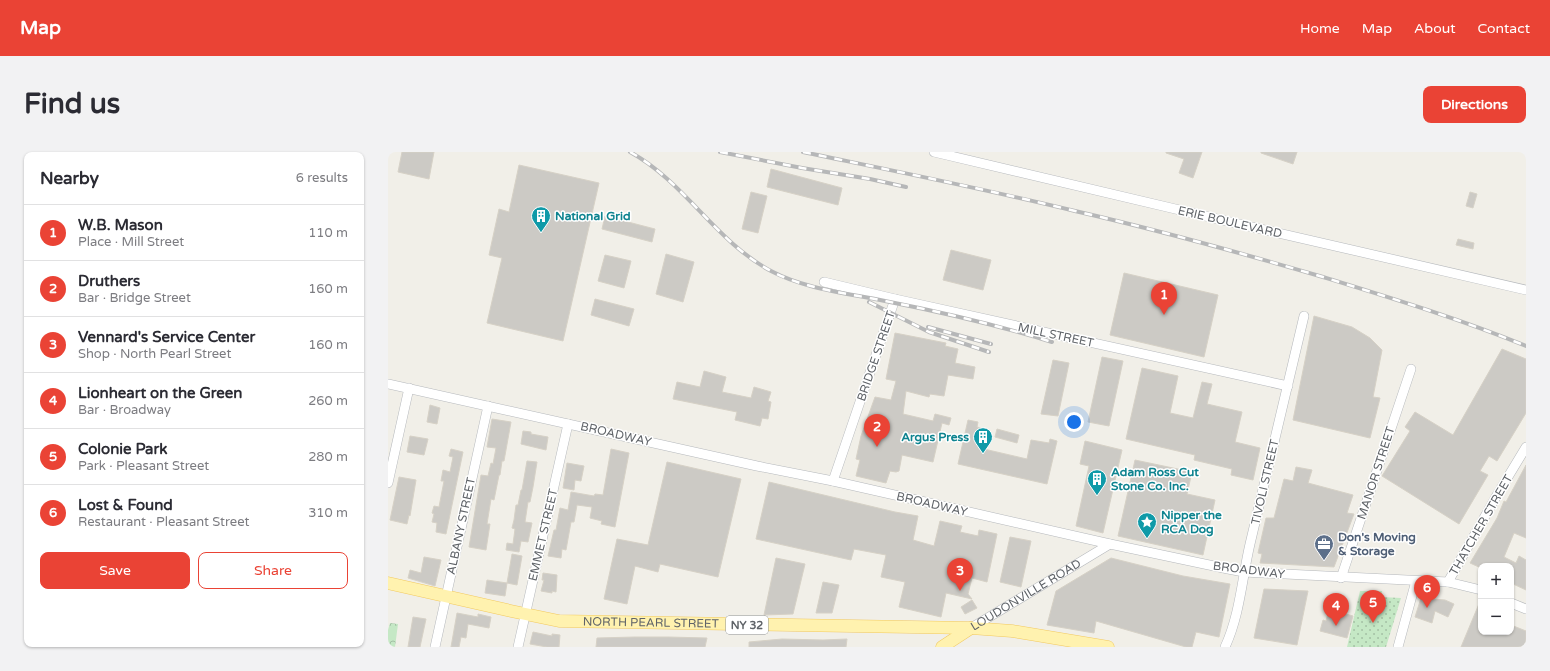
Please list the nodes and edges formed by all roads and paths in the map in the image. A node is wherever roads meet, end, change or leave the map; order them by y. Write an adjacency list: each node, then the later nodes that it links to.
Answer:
1 (934, 152): 3 (street, ERIE BOULEVARD)
2 (824, 282): 4 (street, MILL STREET)
3 (1526, 290)
4 (895, 299): 8 (street, MILL STREET); 13 (street, BRIDGE STREET)
5 (1304, 316): 8 (street, TIVOLI STREET)
6 (1411, 369): 17 (street, MANOR STREET)
7 (388, 384): 9 (street, BROADWAY)
8 (1288, 386): 16 (street, TIVOLI STREET)
9 (409, 388): 10 (street, BROADWAY); 14 (street)
10 (488, 406): 11 (street, BROADWAY); 22 (street, ALBANY STREET)
11 (568, 424): 13 (street, BROADWAY); 25 (street, EMMET STREET)
12 (1526, 447): 19 (street, THATCHER STREET)
13 (833, 481): 15 (street, BROADWAY)
14 (388, 483)
15 (1110, 544): 16 (street, BROADWAY); 26 (street, LOUDONVILLE ROAD)
16 (1244, 572): 17 (street, BROADWAY); 31 (street, TIVOLI STREET)
17 (1341, 578): 18 (street, BROADWAY)
18 (1416, 581): 19 (street, BROADWAY); 32 (street)
19 (1448, 582): 21 (street, BROADWAY)
20 (388, 583): 22 (main road, NORTH PEARL STREET / NY 32)
21 (1478, 589)
22 (446, 596): 25 (main road, NORTH PEARL STREET / NY 32); 27 (street, ALBANY STREET)
23 (1514, 603): 24 (street)
24 (1526, 609)
25 (525, 614): 26 (main road, NORTH PEARL STREET / NY 32); 28 (street, EMMET STREET)
26 (972, 628): 29 (main road, LOUDONVILLE ROAD); 30 (main road, NORTH PEARL STREET / NY 32)
27 (435, 647)
28 (518, 647)
29 (942, 647)
30 (1108, 647)
31 (1225, 647)
32 (1398, 647)

